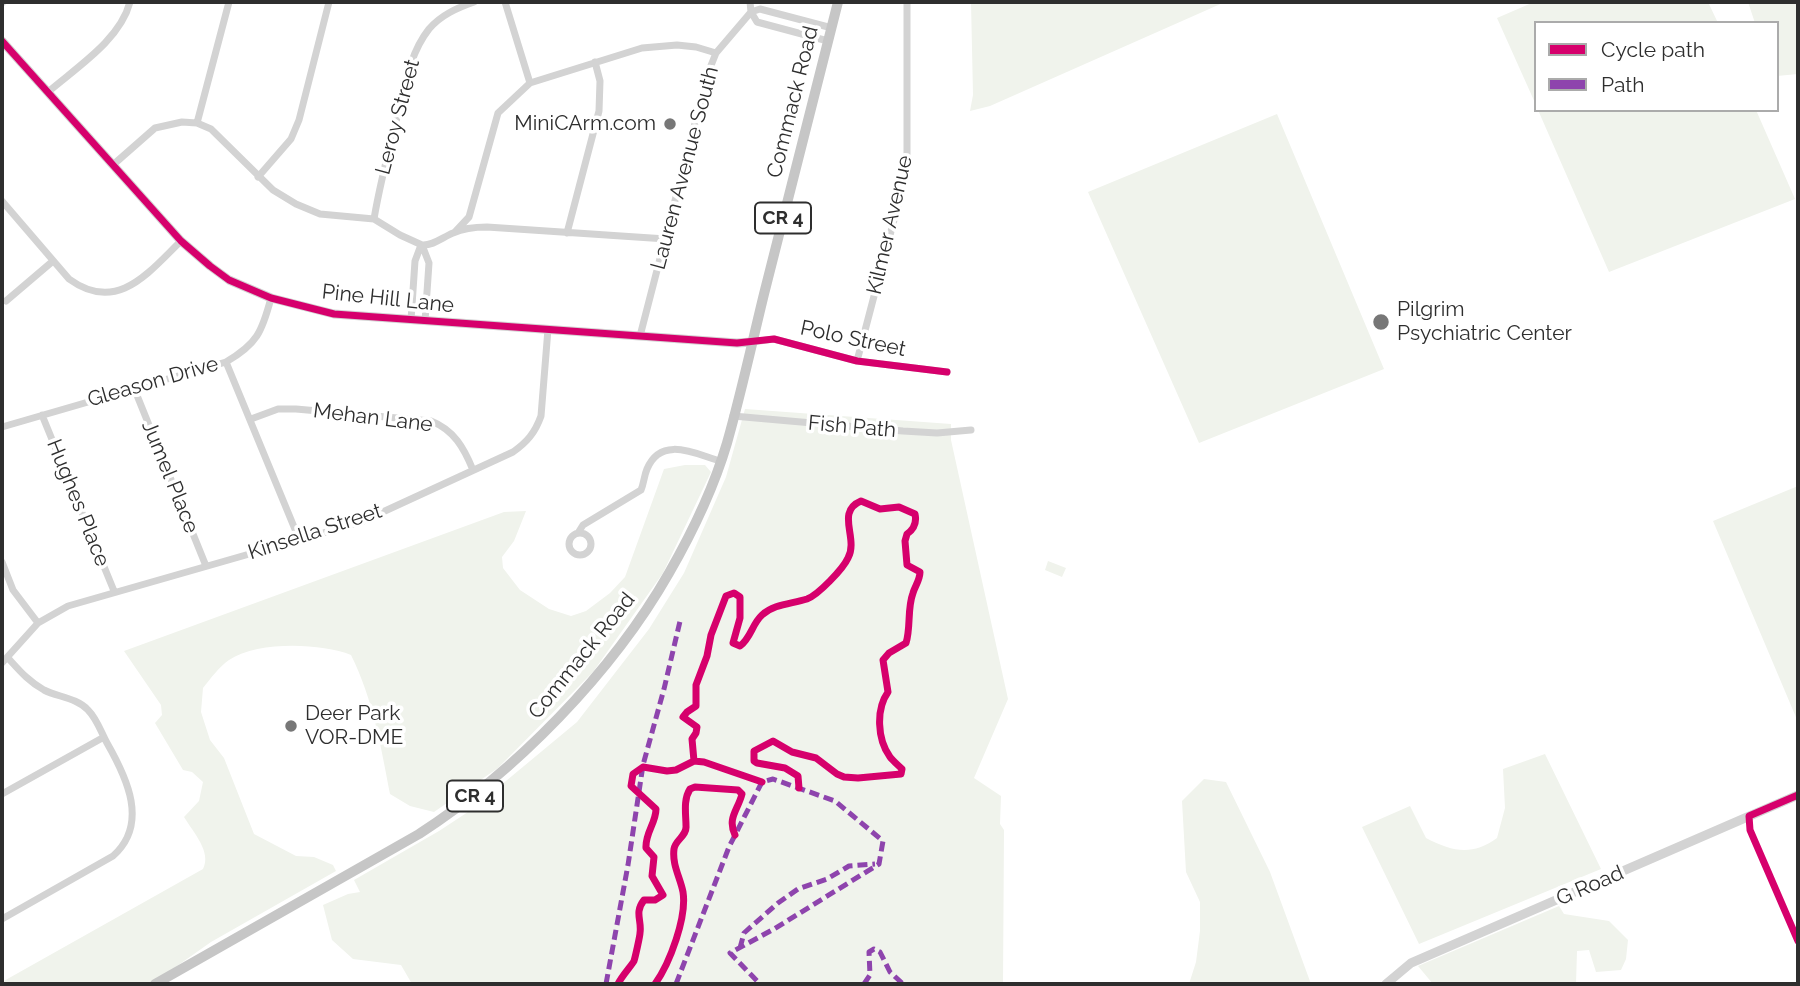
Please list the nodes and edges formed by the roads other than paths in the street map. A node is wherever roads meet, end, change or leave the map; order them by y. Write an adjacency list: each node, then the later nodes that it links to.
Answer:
1 (130, 2): 16 (street)
2 (229, 2): 17 (street)
3 (329, 2): 19 (street)
4 (474, 2): 21 (street, Leroy Street)
5 (505, 2): 15 (street)
6 (750, 2): 9 (street)
7 (838, 2): 10 (main road, Commack Road / CR 4)
8 (907, 2): 36 (street, Kilmer Avenue)
9 (751, 12): 10 (street); 12 (street); 13 (street, Lauren Avenue South)
10 (832, 28): 12 (main road, Commack Road / CR 4)
11 (2, 41): 16 (street, Pine Hill Lane)
12 (828, 41): 34 (main road, Commack Road / CR 4)
13 (716, 53): 14 (street); 24 (street, Lauren Avenue South)
14 (595, 62): 15 (street); 23 (street)
15 (530, 83): 22 (street)
16 (48, 92): 18 (street, Pine Hill Lane)
17 (197, 123): 18 (street); 19 (street)
18 (114, 164): 25 (street, Pine Hill Lane)
19 (258, 177): 21 (street)
20 (2, 201): 27 (street)
21 (374, 219): 26 (street)
22 (455, 232): 23 (street); 26 (street)
23 (567, 233): 24 (street)
24 (666, 239): 33 (street, Lauren Avenue South)
25 (181, 241): 27 (street); 28 (street, Pine Hill Lane)
26 (422, 245): 30 (street); 31 (street)
27 (53, 261): 29 (street)
28 (271, 298): 30 (street, Pine Hill Lane); 35 (street, Gleason Drive)
29 (6, 301)
30 (411, 320): 31 (street, Pine Hill Lane)
31 (425, 321): 32 (street, Pine Hill Lane)
32 (548, 329): 33 (street, Pine Hill Lane); 45 (street, Kinsella Street)
33 (640, 336): 34 (street, Pine Hill Lane)
34 (752, 342): 36 (street, Polo Street); 40 (main road, Commack Road / CR 4)
35 (226, 362): 38 (street, Gleason Drive); 41 (street)
36 (858, 362): 37 (street, Polo Street)
37 (947, 372)
38 (134, 388): 39 (street, Gleason Drive); 49 (street, Jumel Place)
39 (42, 415): 42 (street, Gleason Drive); 50 (street, Hughes Place)
40 (733, 416): 43 (street, Fish Path); 44 (main road, Commack Road / CR 4)
41 (251, 419): 45 (street, Mehan Lane); 47 (street)
42 (2, 427)
43 (971, 430)
44 (720, 461): 46 (street); 57 (main road, Commack Road / CR 4)
45 (473, 470): 47 (street, Kinsella Street)
46 (578, 533)
47 (299, 539): 49 (street, Kinsella Street)
48 (2, 562): 51 (street)
49 (206, 566): 50 (street, Kinsella Street)
50 (114, 591): 51 (street, Kinsella Street)
51 (38, 623): 52 (street, Kinsella Street)
52 (5, 660): 53 (street)
53 (104, 737): 54 (street); 56 (street)
54 (2, 794)
55 (1798, 795): 58 (street, G Road)
56 (2, 919)
57 (155, 984)
58 (1386, 984)

